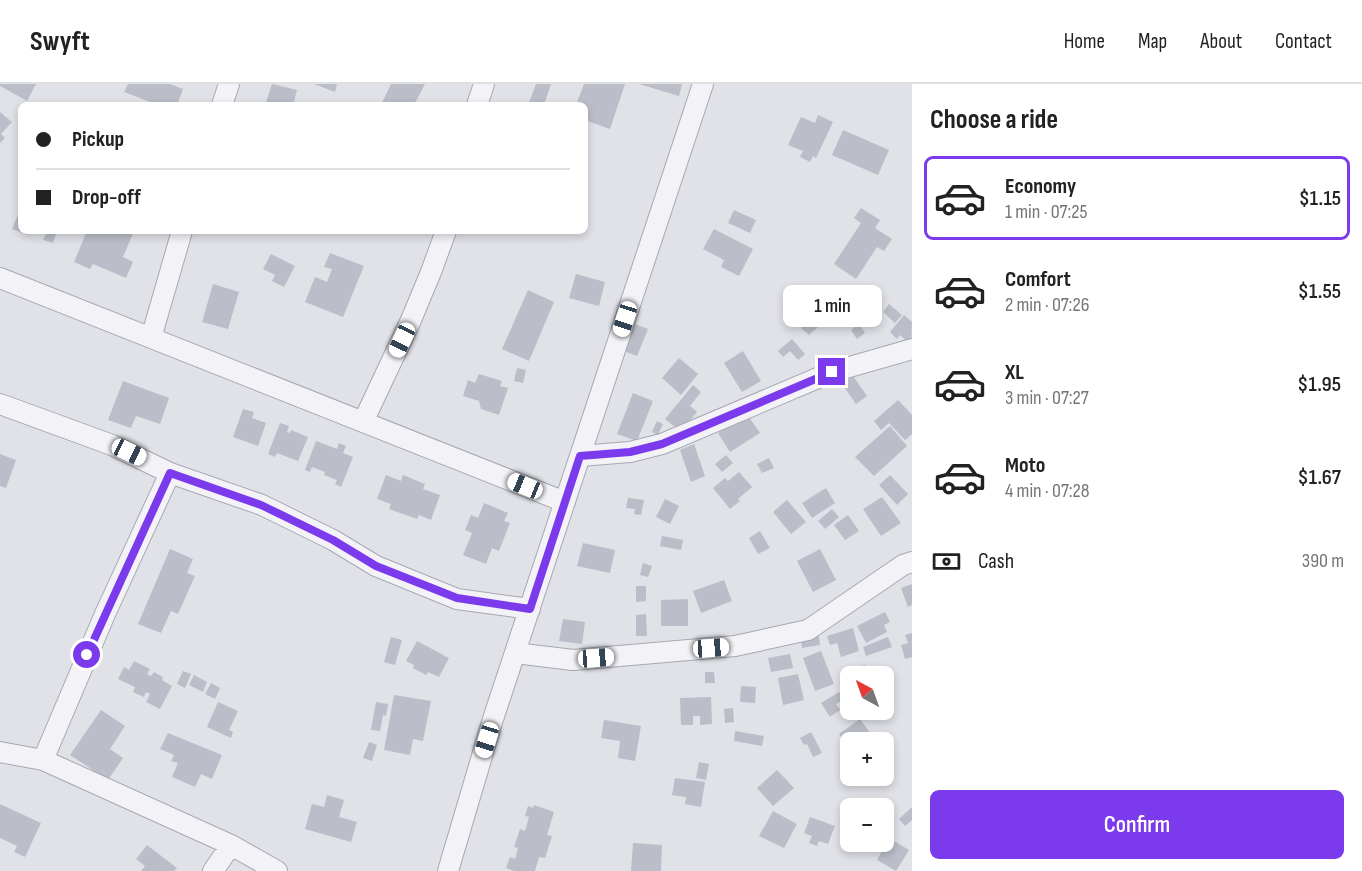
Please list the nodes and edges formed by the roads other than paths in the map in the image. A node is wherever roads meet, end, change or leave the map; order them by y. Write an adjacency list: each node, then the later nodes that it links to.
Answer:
1 (228, 84): 4 (street)
2 (483, 84): 5 (street)
3 (703, 84): 13 (street)
4 (223, 102)
5 (478, 102)
6 (181, 234): 9 (street)
7 (445, 234): 12 (street)
8 (0, 278): 9 (street)
9 (151, 338): 12 (street)
10 (912, 349): 13 (street)
11 (0, 404): 14 (street)
12 (363, 422): 15 (street)
13 (580, 456): 15 (street)
14 (170, 473): 17 (street); 20 (street)
15 (565, 502): 17 (street)
16 (912, 562): 18 (street)
17 (530, 609): 18 (street)
18 (515, 653): 24 (street)
19 (0, 753): 20 (street)
20 (43, 760): 21 (street)
21 (231, 845): 22 (street); 23 (street)
22 (213, 871)
23 (278, 871)
24 (448, 871)

